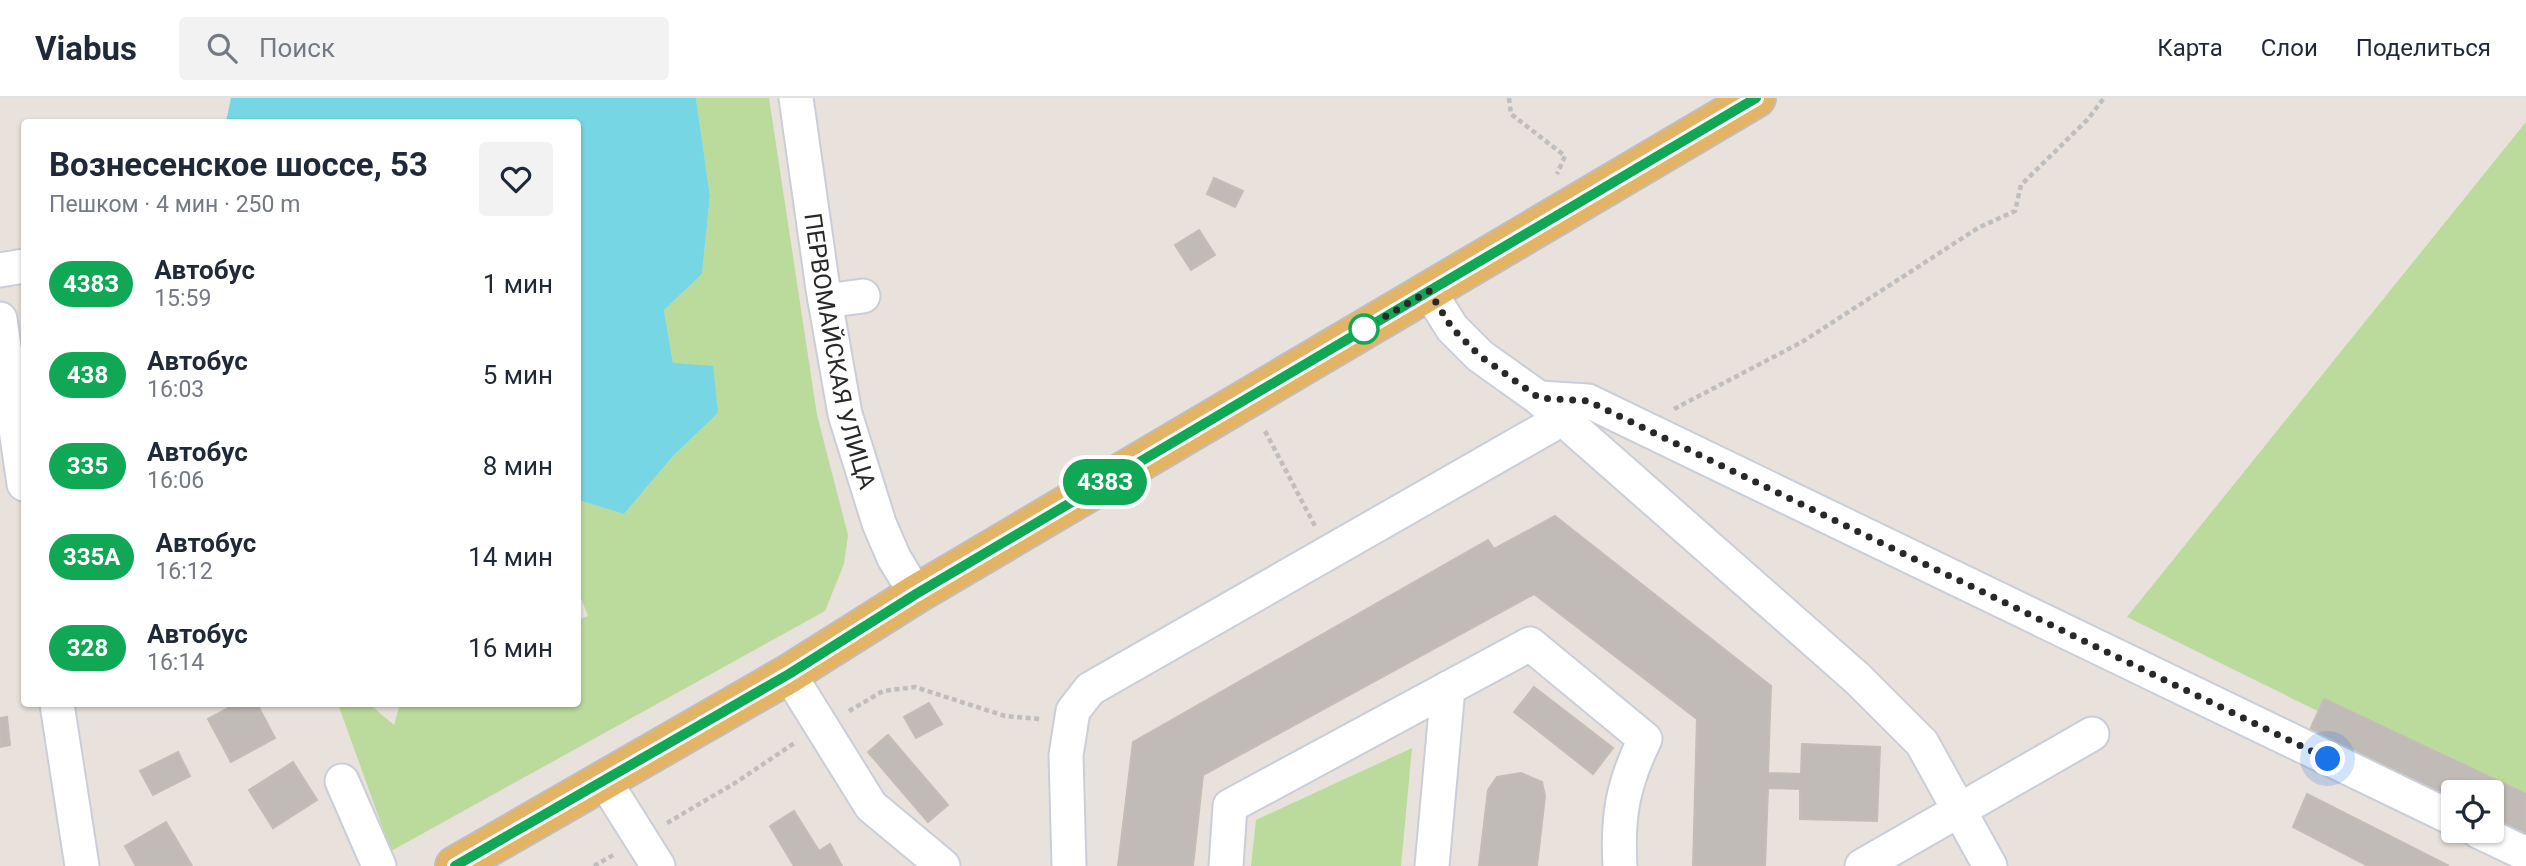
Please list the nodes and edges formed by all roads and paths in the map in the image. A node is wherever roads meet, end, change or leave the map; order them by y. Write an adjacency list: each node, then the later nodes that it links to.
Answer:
1 (796, 98): 10 (street, ПЕРВОМАЙСКАЯ УЛИЦА)
2 (1509, 98): 5 (path)
3 (1756, 98): 8 (main road)
4 (2104, 98): 13 (path)
5 (1556, 176)
6 (21, 266): 7 (street)
7 (0, 270)
8 (1429, 291): 12 (street); 17 (main road)
9 (863, 296): 10 (street)
10 (825, 301): 17 (street, ПЕРВОМАЙСКАЯ УЛИЦА)
11 (0, 320): 15 (street)
12 (1551, 408): 13 (street); 16 (street); 24 (street)
13 (1640, 427): 25 (street)
14 (1265, 431): 16 (path)
15 (21, 464)
16 (1329, 552): 33 (street)
17 (916, 594): 18 (main road)
18 (789, 674): 22 (main road); 32 (street)
19 (1448, 688): 34 (street); 35 (street); 36 (street)
20 (57, 707): 28 (street)
21 (2092, 734): 24 (street)
22 (604, 780): 30 (main road); 31 (street)
23 (342, 781): 29 (street)
24 (1958, 810): 37 (street); 38 (street)
25 (2441, 813)
26 (2504, 843): 27 (street)
27 (2526, 854)
28 (82, 866)
29 (379, 866)
30 (455, 866)
31 (659, 866)
32 (943, 866)
33 (1069, 866)
34 (1226, 866)
35 (1432, 866)
36 (1620, 866)
37 (1862, 866)
38 (1990, 866)

